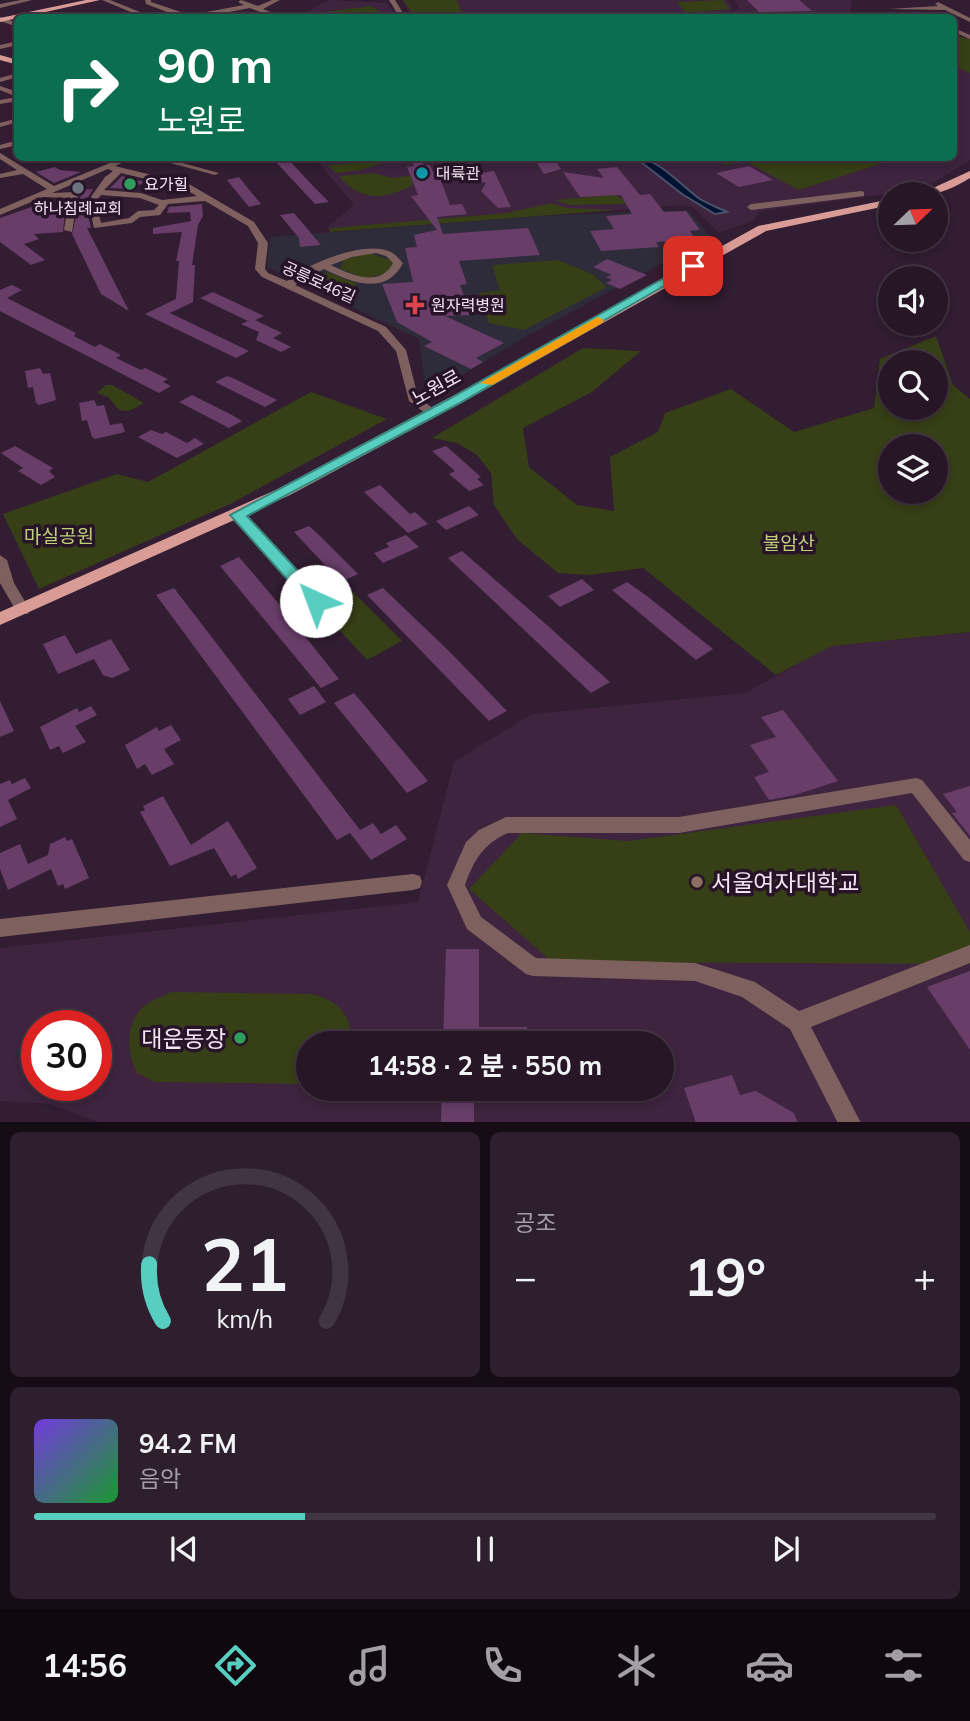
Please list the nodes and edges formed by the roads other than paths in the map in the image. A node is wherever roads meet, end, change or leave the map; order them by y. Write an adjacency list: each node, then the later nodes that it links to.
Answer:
1 (29, 0): 9 (street)
2 (96, 0): 16 (main road)
3 (106, 0): 12 (street); 17 (main road)
4 (236, 0): 10 (street)
5 (277, 0): 15 (street)
6 (889, 0): 14 (street)
7 (931, 0): 13 (street)
8 (148, 2): 11 (street); 12 (street)
9 (0, 6)
10 (249, 6): 15 (street); 21 (street)
11 (158, 7): 19 (street); 20 (street)
12 (125, 8): 18 (street)
13 (946, 8): 14 (street); 24 (street)
14 (892, 9): 23 (street)
15 (266, 13): 22 (street)
16 (33, 14)
17 (42, 14)
18 (135, 14)
19 (140, 14)
20 (178, 14)
21 (204, 14)
22 (251, 14)
23 (894, 14)
24 (970, 20)
25 (1, 156): 28 (street)
26 (121, 161): 30 (street)
27 (168, 161): 34 (street)
28 (13, 163): 29 (street); 31 (street)
29 (0, 167)
30 (108, 167): 32 (street, 공릉로46길); 33 (street)
31 (24, 171): 36 (street); 38 (street)
32 (125, 171): 33 (street); 39 (street); 42 (street, 공릉로46길)
33 (94, 173): 38 (street)
34 (215, 173)
35 (970, 174): 37 (main road)
36 (0, 176)
37 (948, 187)
38 (54, 190): 41 (street)
39 (100, 192): 44 (street); 46 (street)
40 (861, 194): 49 (street)
41 (41, 195): 45 (street); 48 (street)
42 (206, 198): 44 (street); 53 (street, 공릉로46길)
43 (0, 201): 45 (street)
44 (162, 203): 46 (street)
45 (16, 205): 50 (street)
46 (92, 205): 48 (street)
47 (878, 205): 54 (main road, 노원로)
48 (72, 207): 51 (street)
49 (751, 208)
50 (0, 212)
51 (69, 230)
52 (325, 266): 52 (street); 53 (street)
53 (289, 285): 54 (street, 공릉로46길)
54 (433, 413): 55 (main road, 노원로)
55 (237, 515): 57 (street); 58 (main road, 노원로)
56 (0, 560): 58 (street)
57 (316, 601)
58 (23, 610): 59 (main road, 노원로)
59 (0, 619)
60 (970, 854): 64 (street)
61 (413, 882): 62 (street)
62 (0, 928)
63 (970, 954): 64 (street)
64 (797, 1022): 65 (street)
65 (850, 1122)

